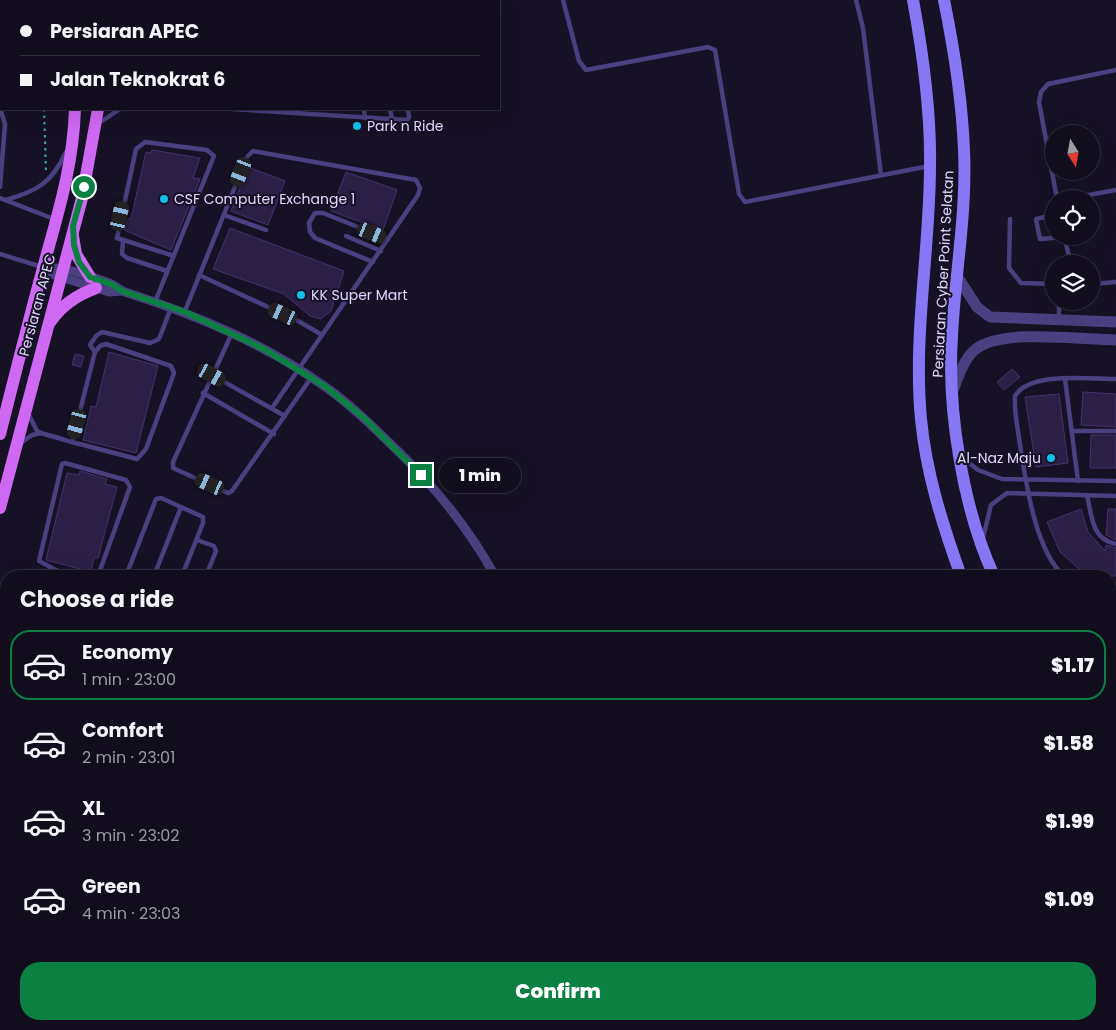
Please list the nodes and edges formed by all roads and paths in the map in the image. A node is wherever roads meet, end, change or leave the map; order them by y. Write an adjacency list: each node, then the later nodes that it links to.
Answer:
1 (563, 0): 25 (lane)
2 (856, 0): 25 (lane)
3 (912, 0): 24 (main road, Persiaran Cyber Point Selatan)
4 (944, 0): 51 (main road, Persiaran Cyber Point Selatan)
5 (1116, 70): 28 (lane)
6 (1, 110): 27 (lane)
7 (44, 110): 26 (path)
8 (75, 110): 22 (main road, Persiaran APEC)
9 (100, 110): 21 (main road)
10 (100, 110): 23 (main road, Persiaran APEC)
11 (118, 110): 21 (lane)
12 (282, 110): 17 (lane)
13 (336, 110): 18 (lane)
14 (364, 110): 19 (lane)
15 (390, 110): 20 (lane)
16 (408, 110): 20 (lane)
17 (310, 111): 18 (lane)
18 (337, 116): 19 (lane)
19 (365, 118): 20 (lane)
20 (392, 120)
21 (99, 123): 23 (main road)
22 (74, 128): 26 (lane); 36 (main road, Persiaran APEC)
23 (90, 154): 37 (main road, Persiaran APEC)
24 (930, 166): 25 (lane); 103 (main road, Persiaran Cyber Point Selatan)
25 (881, 175)
26 (47, 182): 32 (lane)
27 (0, 187)
28 (1055, 190)
29 (1116, 190): 30 (lane)
30 (1100, 193)
31 (0, 198): 32 (lane)
32 (6, 200): 36 (lane)
33 (224, 215): 38 (lane); 40 (lane); 50 (lane)
34 (1045, 217): 41 (lane)
35 (1010, 219): 55 (lane)
36 (58, 220): 47 (main road, Persiaran APEC)
37 (73, 226): 49 (main road, Persiaran APEC); 52 (main road)
38 (266, 230)
39 (346, 236): 43 (lane)
40 (388, 239): 43 (lane); 46 (lane)
41 (1045, 239)
42 (124, 241): 45 (lane); 45 (lane); 48 (lane)
43 (381, 251): 46 (lane)
44 (0, 254): 47 (lane)
45 (174, 256): 48 (lane)
46 (373, 262): 64 (lane)
47 (43, 268): 49 (street); 80 (main road, Persiaran APEC)
48 (167, 271): 56 (lane)
49 (61, 272): 52 (street); 62 (main road, Persiaran APEC)
50 (199, 276): 59 (lane); 64 (lane)
51 (957, 276): 60 (street); 73 (main road, Persiaran Cyber Point Selatan)
52 (93, 282): 56 (street); 62 (main road)
53 (1116, 282): 54 (lane)
54 (1100, 283)
55 (1045, 284)
56 (155, 302): 57 (street)
57 (172, 307): 59 (street); 66 (lane)
58 (1059, 310): 60 (lane)
59 (185, 312): 63 (street)
60 (1059, 321): 61 (street)
61 (1116, 322)
62 (46, 329): 74 (main road, Persiaran APEC)
63 (232, 333): 67 (street); 68 (lane)
64 (322, 335): 67 (lane)
65 (1116, 340): 73 (street)
66 (95, 352): 82 (lane); 82 (lane)
67 (297, 369): 69 (street); 75 (lane)
68 (212, 375): 72 (lane); 75 (lane)
69 (311, 378): 76 (lane); 102 (street)
70 (1065, 379): 71 (lane); 77 (lane); 85 (lane)
71 (1116, 379)
72 (203, 393): 81 (lane); 81 (lane)
73 (952, 394): 84 (main road, Persiaran Cyber Point Selatan)
74 (26, 408): 79 (lane); 83 (main road, Persiaran APEC)
75 (272, 408): 76 (lane)
76 (285, 416): 81 (lane)
77 (1072, 431): 78 (lane); 86 (lane)
78 (1116, 431)
79 (41, 433): 82 (lane); 83 (lane)
80 (0, 434)
81 (274, 434)
82 (72, 442)
83 (16, 447): 92 (main road, Persiaran APEC)
84 (959, 456): 85 (lane); 94 (main road, Persiaran Cyber Point Selatan)
85 (1025, 481): 86 (lane); 88 (lane)
86 (1078, 481): 87 (lane)
87 (1116, 481)
88 (1028, 493): 89 (lane); 94 (lane); 105 (lane)
89 (1087, 495): 90 (lane); 95 (lane)
90 (1116, 496)
91 (181, 507): 93 (lane); 98 (lane); 99 (lane)
92 (0, 508)
93 (197, 540): 100 (lane); 101 (lane)
94 (982, 544): 104 (main road, Persiaran Cyber Point Selatan)
95 (1116, 544)
96 (54, 570): 97 (lane)
97 (100, 570)
98 (128, 570)
99 (156, 570)
100 (184, 570)
101 (208, 570)
102 (491, 570)
103 (959, 570)
104 (992, 570)
105 (1059, 570)

